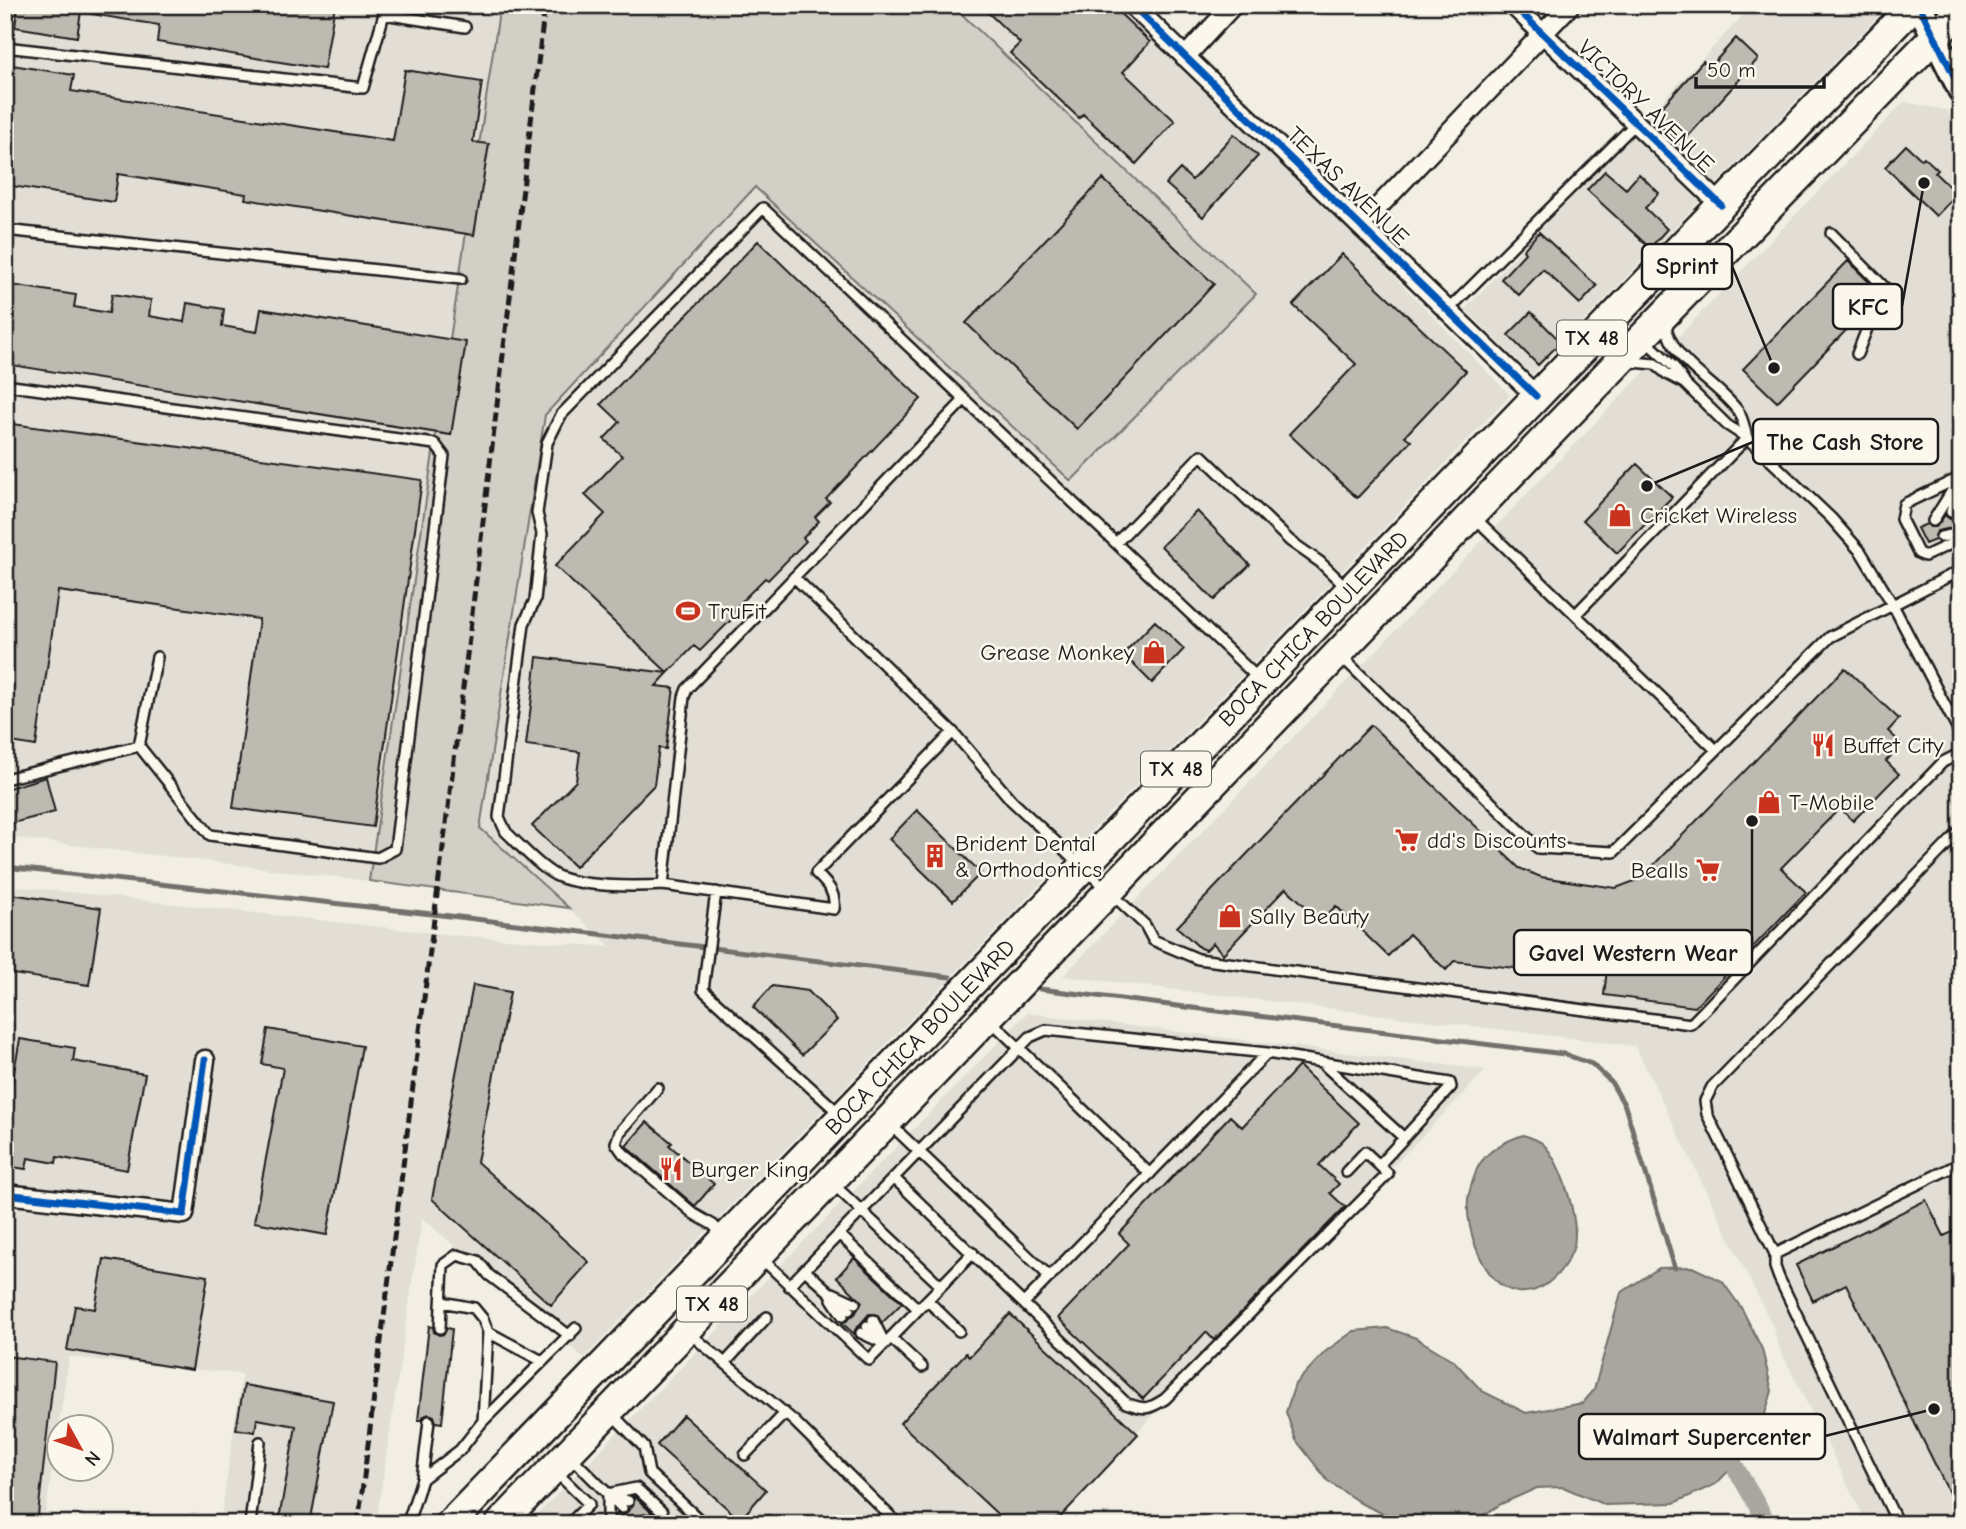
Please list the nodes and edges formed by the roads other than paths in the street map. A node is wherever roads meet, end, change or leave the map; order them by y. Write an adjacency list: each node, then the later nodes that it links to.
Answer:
1 (1132, 5): 12 (street, TEXAS AVENUE)
2 (1233, 5): 12 (street)
3 (1513, 5): 9 (street, VICTORY AVENUE)
4 (1570, 5): 9 (street)
5 (1916, 5): 10 (street); 15 (main road, BOCA CHICA BOULEVARD / TX 48)
6 (383, 9): 8 (lane); 11 (lane)
7 (1961, 10): 10 (main road, BOCA CHICA BOULEVARD / TX 48)
8 (465, 27)
9 (1543, 34): 14 (street, VICTORY AVENUE); 16 (street)
10 (1935, 37): 13 (street); 21 (main road, BOCA CHICA BOULEVARD / TX 48)
11 (5, 47)
12 (1185, 57): 16 (street, TEXAS AVENUE)
13 (1961, 90)
14 (1636, 122): 15 (street, VICTORY AVENUE); 20 (lane)
15 (1721, 205): 27 (main road, BOCA CHICA BOULEVARD / TX 48)
16 (1361, 225): 20 (street, TEXAS AVENUE)
17 (5, 230): 19 (lane)
18 (1830, 233): 23 (lane)
19 (461, 279)
20 (1448, 310): 27 (street, TEXAS AVENUE)
21 (1664, 315): 22 (main road, BOCA CHICA BOULEVARD / TX 48); 29 (lane)
22 (1643, 337): 24 (main road, BOCA CHICA BOULEVARD / TX 48); 25 (lane)
23 (1857, 355)
24 (1605, 376): 25 (lane); 32 (main road, BOCA CHICA BOULEVARD / TX 48)
25 (1684, 383): 29 (lane)
26 (5, 385): 49 (lane)
27 (1536, 396): 41 (main road, BOCA CHICA BOULEVARD / TX 48)
28 (964, 400): 37 (lane); 40 (lane); 55 (lane)
29 (1747, 438): 42 (lane); 43 (lane)
30 (1961, 477): 31 (lane); 33 (lane); 36 (lane)
31 (1951, 512)
32 (1472, 515): 43 (lane); 44 (main road, BOCA CHICA BOULEVARD / TX 48)
33 (1933, 521)
34 (1960, 530): 35 (lane)
35 (1941, 537)
36 (1958, 541): 38 (lane)
37 (1116, 543): 41 (lane); 46 (lane)
38 (1961, 554)
39 (1961, 570): 42 (lane)
40 (794, 577): 47 (lane); 55 (lane)
41 (1349, 590): 46 (main road, BOCA CHICA BOULEVARD / TX 48)
42 (1893, 605): 48 (lane); 50 (lane)
43 (1576, 614): 50 (lane)
44 (1338, 654): 50 (lane); 57 (main road, BOCA CHICA BOULEVARD / TX 48)
45 (156, 657): 49 (lane)
46 (1262, 681): 54 (main road, BOCA CHICA BOULEVARD / TX 48)
47 (953, 732): 54 (lane); 56 (lane)
48 (1961, 736)
49 (139, 746): 52 (lane)
50 (1717, 750)
51 (1961, 753): 57 (lane)
52 (5, 779)
53 (1961, 830): 79 (lane)
54 (1082, 867): 57 (lane); 64 (main road, BOCA CHICA BOULEVARD / TX 48)
55 (663, 885): 56 (lane)
56 (716, 892): 64 (lane)
57 (1109, 892): 58 (main road, BOCA CHICA BOULEVARD / TX 48)
58 (988, 1018): 59 (lane); 65 (main road, BOCA CHICA BOULEVARD / TX 48)
59 (1020, 1048): 60 (lane); 67 (lane); 71 (lane)
60 (1267, 1052): 62 (lane); 71 (lane)
61 (205, 1060): 74 (street)
62 (1321, 1062): 66 (lane); 66 (lane)
63 (658, 1088): 77 (lane)
64 (842, 1116): 77 (main road, BOCA CHICA BOULEVARD / TX 48)
65 (888, 1122): 67 (lane); 73 (main road, BOCA CHICA BOULEVARD / TX 48)
66 (1404, 1138): 69 (lane)
67 (919, 1152): 72 (lane); 82 (lane)
68 (1961, 1163): 79 (lane)
69 (1379, 1165): 70 (lane); 88 (lane)
70 (1346, 1172)
71 (1150, 1174): 82 (lane)
72 (895, 1179): 75 (lane); 78 (lane)
73 (831, 1182): 75 (lane); 80 (main road, BOCA CHICA BOULEVARD / TX 48)
74 (5, 1194)
75 (862, 1212): 76 (lane); 84 (lane)
76 (840, 1235): 81 (lane); 89 (lane)
77 (726, 1237): 110 (main road, BOCA CHICA BOULEVARD / TX 48)
78 (973, 1253): 84 (lane); 88 (lane)
79 (1775, 1254): 118 (lane)
80 (759, 1256): 83 (lane); 92 (main road, BOCA CHICA BOULEVARD / TX 48)
81 (805, 1270): 83 (lane); 85 (lane)
82 (1050, 1277): 88 (lane)
83 (789, 1286): 95 (lane)
84 (941, 1286): 86 (lane)
85 (825, 1289): 85 (lane)
86 (927, 1300): 89 (lane); 93 (lane)
87 (442, 1302): 91 (lane); 94 (lane); 96 (lane)
88 (1024, 1303)
89 (918, 1309): 95 (lane)
90 (767, 1318): 97 (lane)
91 (440, 1328)
92 (687, 1331): 97 (lane); 99 (main road, BOCA CHICA BOULEVARD / TX 48)
93 (960, 1331)
94 (488, 1332): 96 (lane); 102 (lane)
95 (888, 1341): 95 (lane); 98 (lane)
96 (541, 1361): 102 (lane)
97 (724, 1363): 100 (lane)
98 (922, 1367)
99 (609, 1411): 105 (main road, BOCA CHICA BOULEVARD / TX 48); 116 (lane)
100 (785, 1413): 104 (lane); 117 (lane)
101 (429, 1421): 106 (lane)
102 (483, 1421): 106 (lane)
103 (260, 1443): 111 (lane)
104 (745, 1455)
105 (560, 1461): 107 (lane); 113 (main road, BOCA CHICA BOULEVARD / TX 48); 114 (lane)
106 (422, 1479): 112 (lane)
107 (608, 1494): 108 (lane); 109 (lane); 115 (lane)
108 (625, 1505)
109 (611, 1520)
110 (457, 1521)
111 (250, 1524)
112 (410, 1524)
113 (500, 1524)
114 (569, 1524)
115 (662, 1524)
116 (704, 1524)
117 (898, 1524)
118 (1898, 1524)

